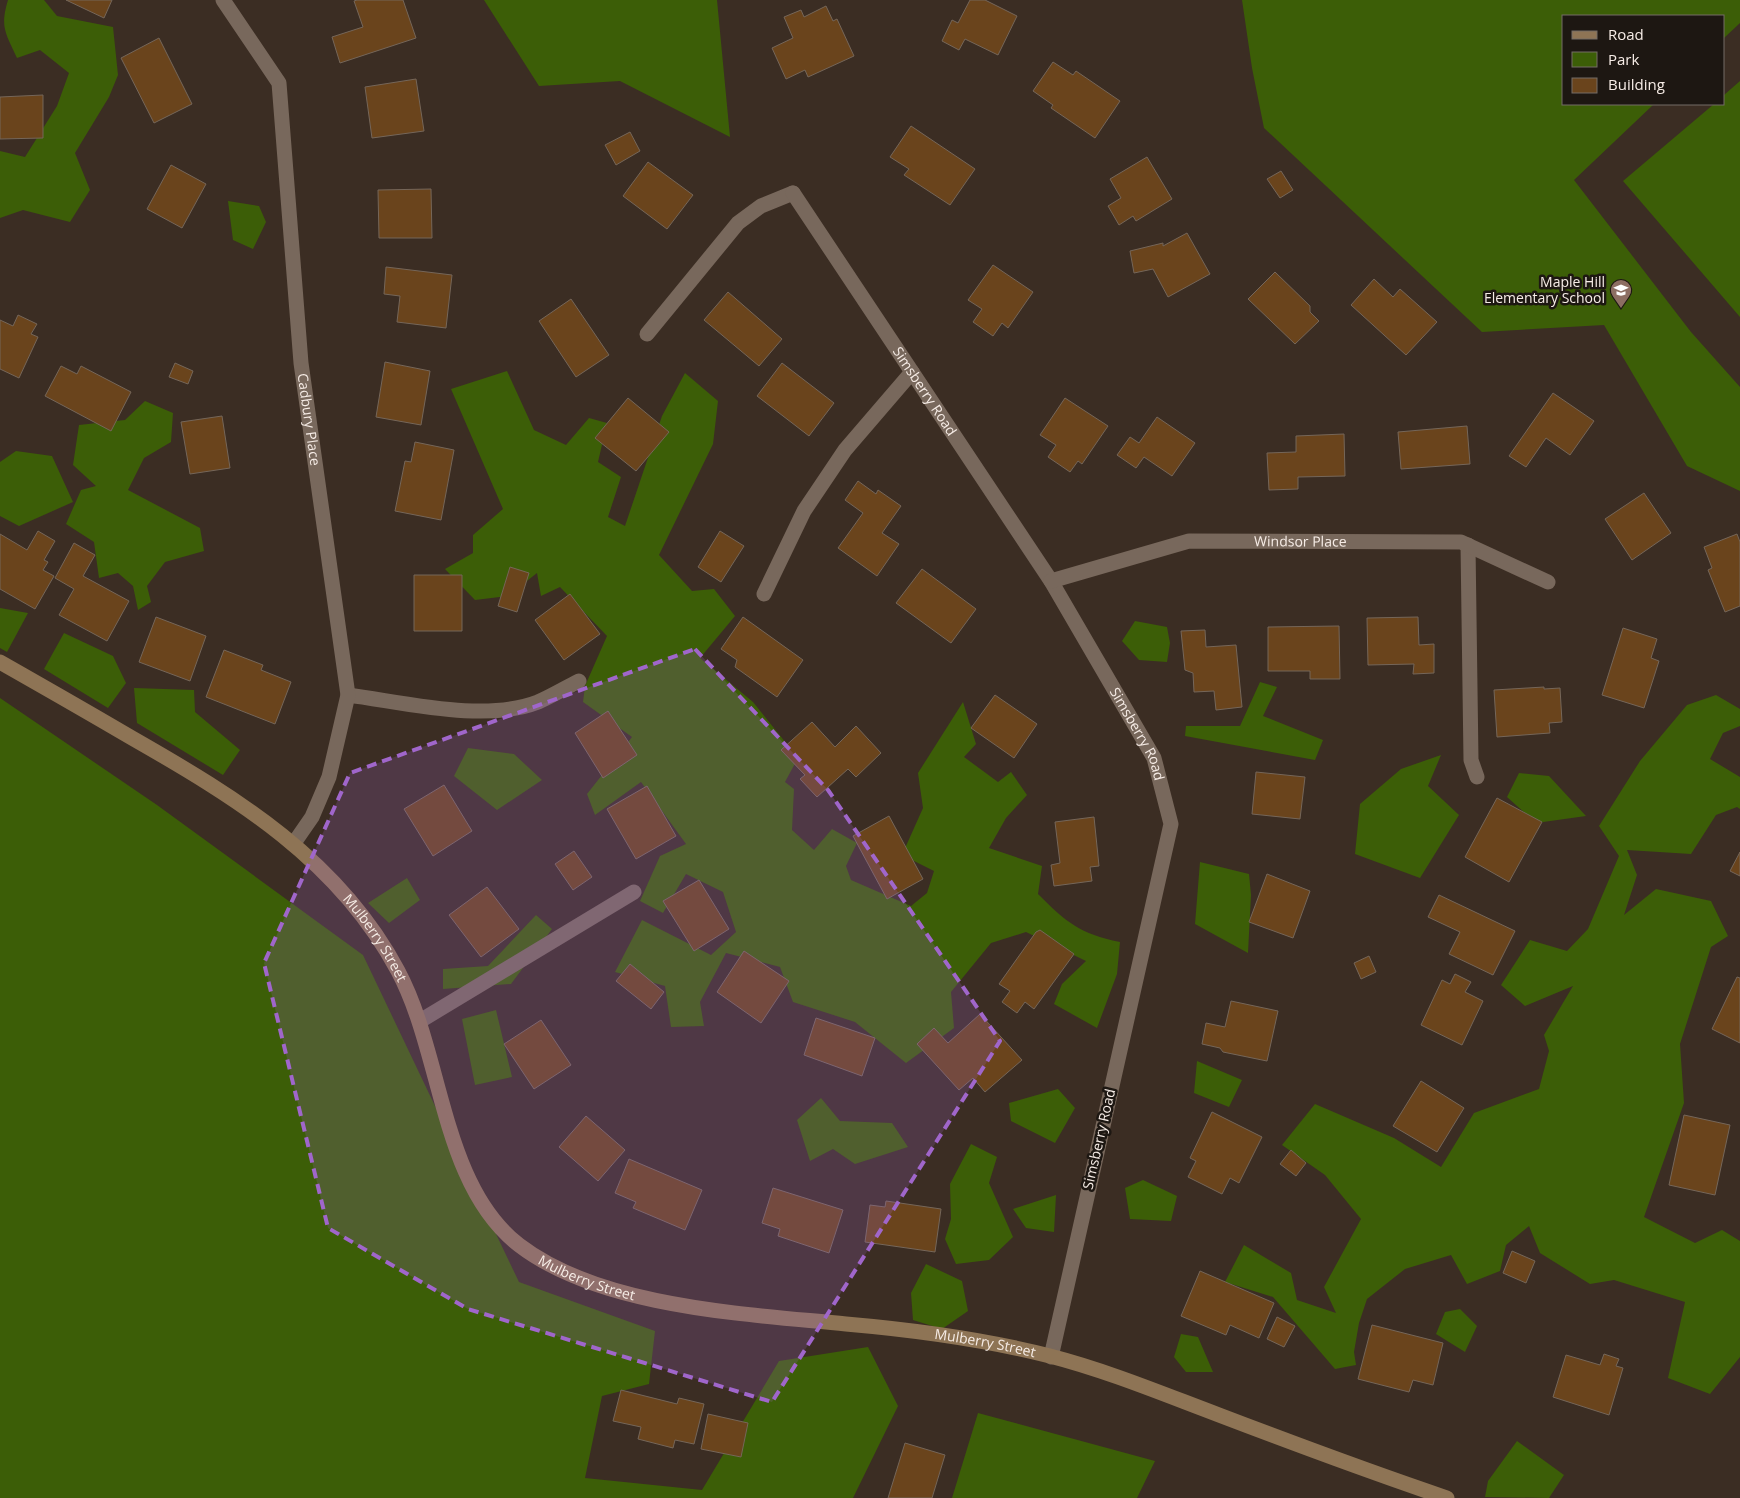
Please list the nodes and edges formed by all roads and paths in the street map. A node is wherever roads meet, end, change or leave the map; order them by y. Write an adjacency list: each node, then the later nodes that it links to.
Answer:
1 (224, 0): 10 (street, Cadbury Place)
2 (647, 334): 3 (street, Simsberry Road)
3 (912, 372): 5 (street, Simsberry Road); 7 (street)
4 (1468, 545): 5 (street, Windsor Place); 6 (street, Windsor Place); 11 (street)
5 (1051, 582): 15 (street, Simsberry Road)
6 (1548, 582)
7 (764, 594)
8 (0, 662): 12 (street, Mulberry Street)
9 (579, 681): 10 (street)
10 (348, 695): 12 (street, Cadbury Place)
11 (1478, 777)
12 (294, 843): 14 (street, Mulberry Street)
13 (634, 892): 14 (street)
14 (420, 1021): 15 (street, Mulberry Street)
15 (1051, 1357): 16 (street, Mulberry Street)
16 (1447, 1498)

